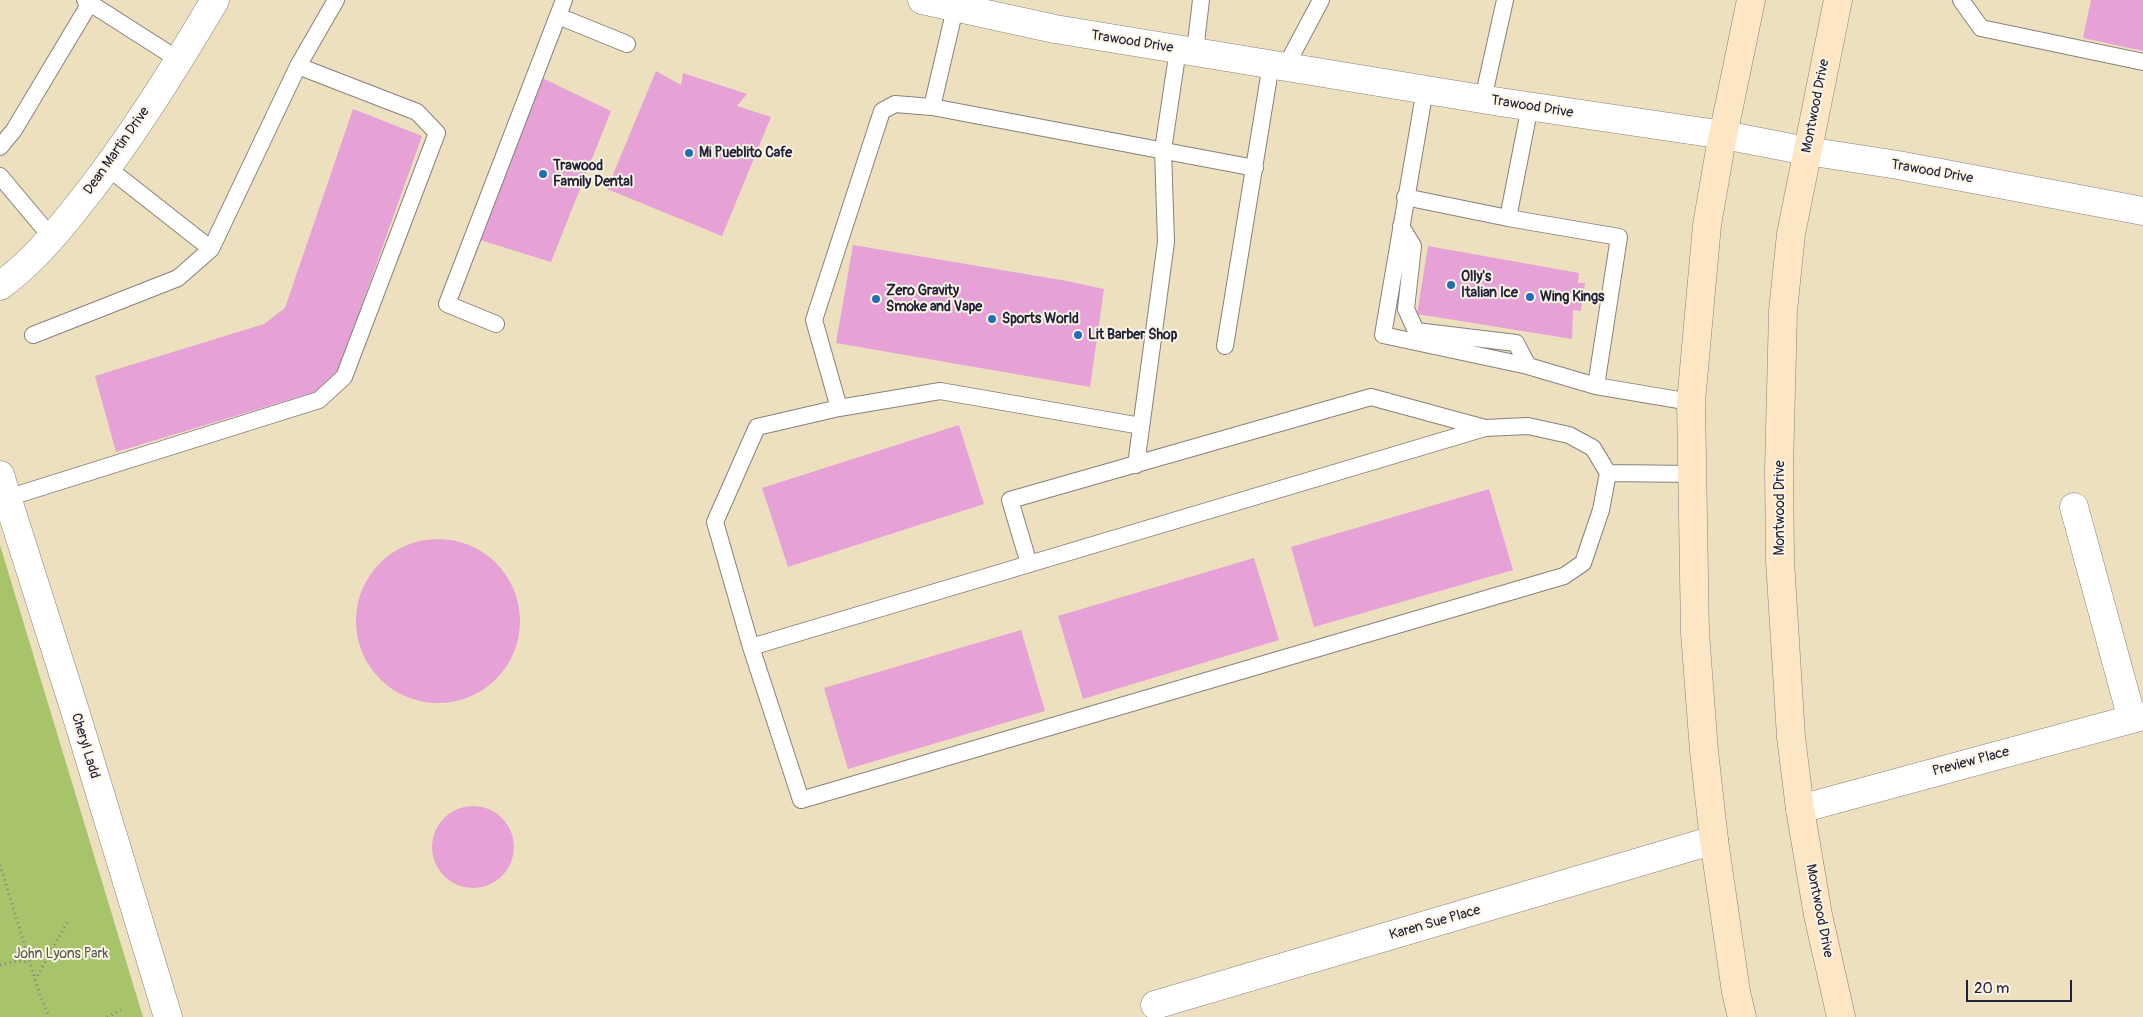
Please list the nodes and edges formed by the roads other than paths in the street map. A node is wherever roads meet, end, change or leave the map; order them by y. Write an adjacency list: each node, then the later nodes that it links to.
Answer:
1 (215, 0): 16 (street, Dean Martin Drive)
2 (336, 0): 19 (lane)
3 (564, 0): 13 (lane)
4 (922, 0): 12 (street, Trawood Drive)
5 (1201, 0): 15 (lane)
6 (1321, 0): 18 (lane)
7 (1505, 0): 21 (lane)
8 (1751, 0): 24 (main road)
9 (1838, 0): 27 (main road, Montwood Drive)
10 (1960, 0): 17 (lane)
11 (87, 2): 16 (lane); 25 (lane)
12 (957, 4): 15 (street, Trawood Drive); 23 (lane)
13 (558, 16): 14 (lane); 38 (lane)
14 (627, 44)
15 (1187, 50): 18 (street, Trawood Drive); 26 (lane)
16 (179, 60): 28 (street, Dean Martin Drive)
17 (2143, 62)
18 (1278, 65): 20 (street, Trawood Drive); 29 (lane)
19 (298, 66): 36 (lane); 50 (lane)
20 (1425, 89): 21 (street, Trawood Drive); 31 (lane)
21 (1483, 99): 22 (street, Trawood Drive)
22 (1530, 106): 24 (street, Trawood Drive); 33 (lane)
23 (932, 107): 26 (lane); 44 (lane)
24 (1724, 135): 27 (street, Trawood Drive); 43 (main road)
25 (0, 147)
26 (1164, 150): 29 (lane); 45 (lane)
27 (1807, 152): 32 (street, Trawood Drive); 55 (main road, Montwood Drive)
28 (108, 168): 35 (street, Dean Martin Drive); 36 (lane)
29 (1255, 168): 40 (lane)
30 (0, 176): 35 (lane)
31 (1405, 197): 33 (lane); 34 (lane)
32 (2143, 210)
33 (1508, 218): 42 (lane)
34 (1401, 226): 41 (lane); 41 (lane)
35 (52, 238): 37 (street, Dean Martin Drive)
36 (212, 249): 39 (lane)
37 (0, 286)
38 (496, 324)
39 (33, 335)
40 (1225, 346)
41 (1528, 366): 42 (lane)
42 (1596, 386): 43 (lane)
43 (1691, 402): 49 (main road)
44 (839, 408): 45 (lane); 53 (lane)
45 (1141, 426): 47 (lane)
46 (1485, 428): 47 (lane); 48 (lane); 52 (lane)
47 (1136, 465): 52 (lane)
48 (1608, 473): 49 (lane); 53 (lane)
49 (1693, 474): 56 (main road)
50 (4, 487): 58 (street, Cheryl Ladd)
51 (2074, 506): 54 (street)
52 (1029, 564): 53 (lane)
53 (751, 647)
54 (2138, 717): 55 (street, Preview Place)
55 (1800, 809): 60 (main road, Montwood Drive)
56 (1714, 840): 57 (street, Karen Sue Place); 59 (main road)
57 (1156, 1005)
58 (168, 1017)
59 (1742, 1017)
60 (1841, 1017)

